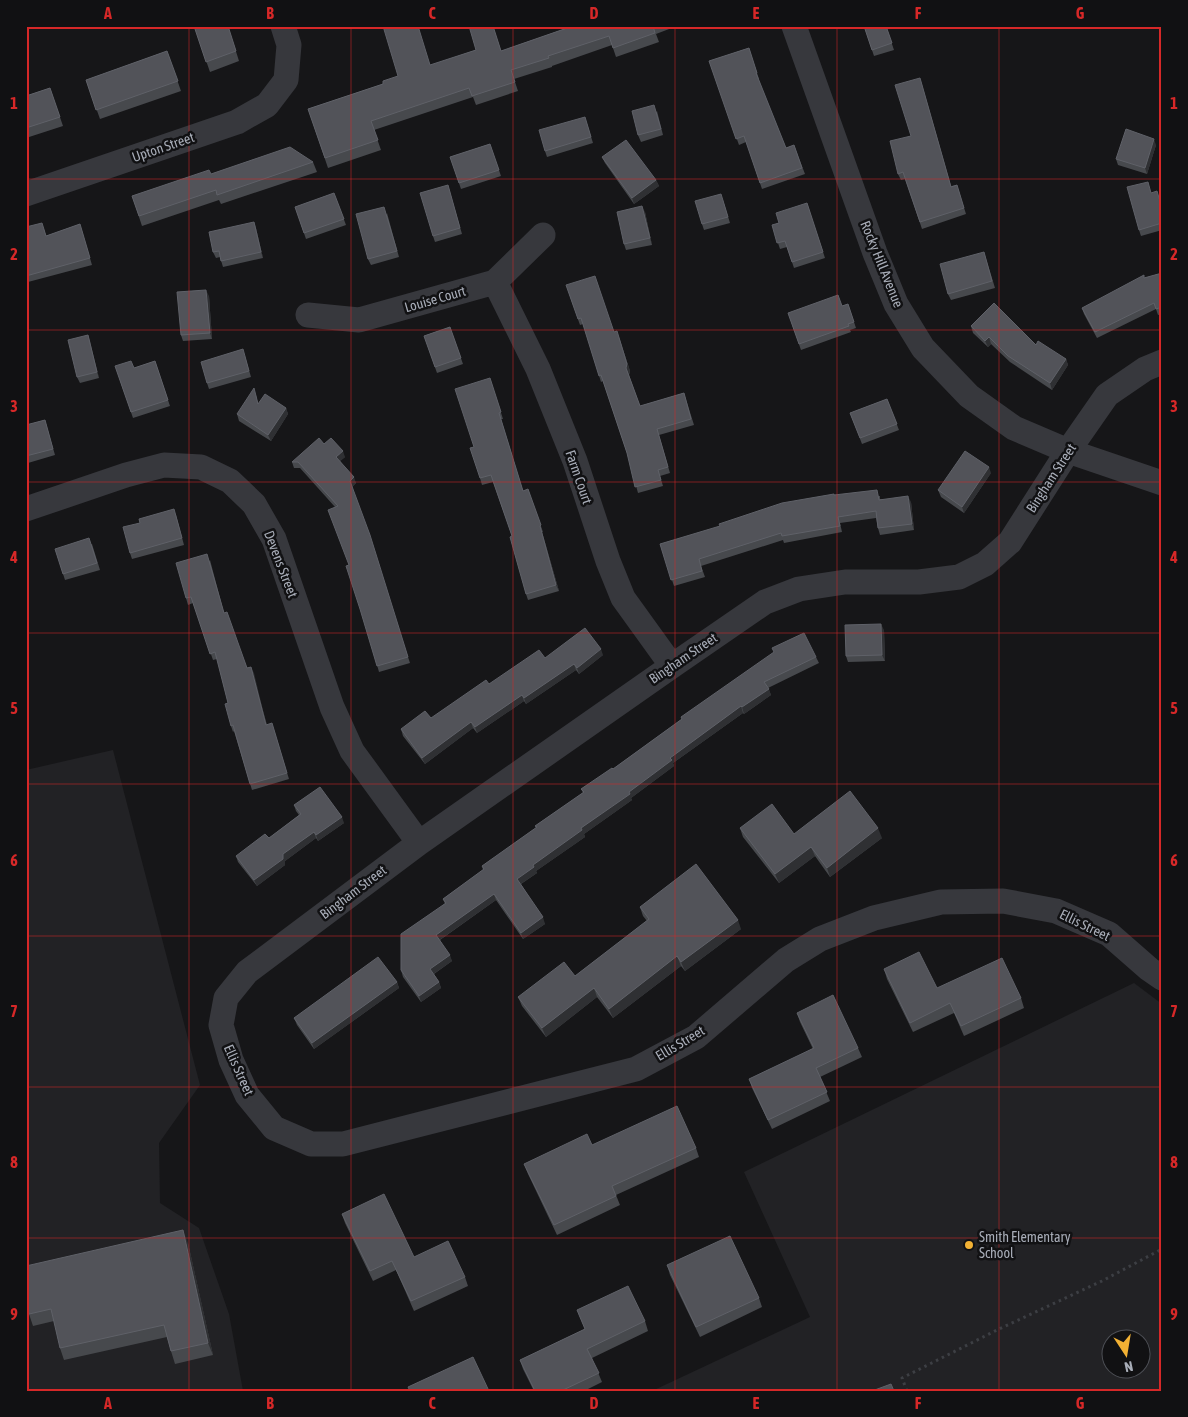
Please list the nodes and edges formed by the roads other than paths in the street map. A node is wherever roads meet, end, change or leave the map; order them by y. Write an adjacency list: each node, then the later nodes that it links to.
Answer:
1 (283, 26): 3 (street, Upton Street)
2 (794, 26): 8 (street, Rocky Hill Avenue)
3 (26, 194)
4 (543, 235): 5 (street, Louise Court)
5 (495, 282): 6 (street, Louise Court); 11 (street, Farm Court)
6 (308, 315)
7 (1162, 362): 8 (street, Bingham Street)
8 (1068, 451): 9 (street, Rocky Hill Avenue); 11 (street, Bingham Street)
9 (1162, 483)
10 (26, 509): 12 (street, Devens Street)
11 (672, 666): 12 (street, Bingham Street)
12 (419, 843): 14 (street, Bingham Street)
13 (1162, 978): 14 (street, Ellis Street)
14 (221, 1025)

